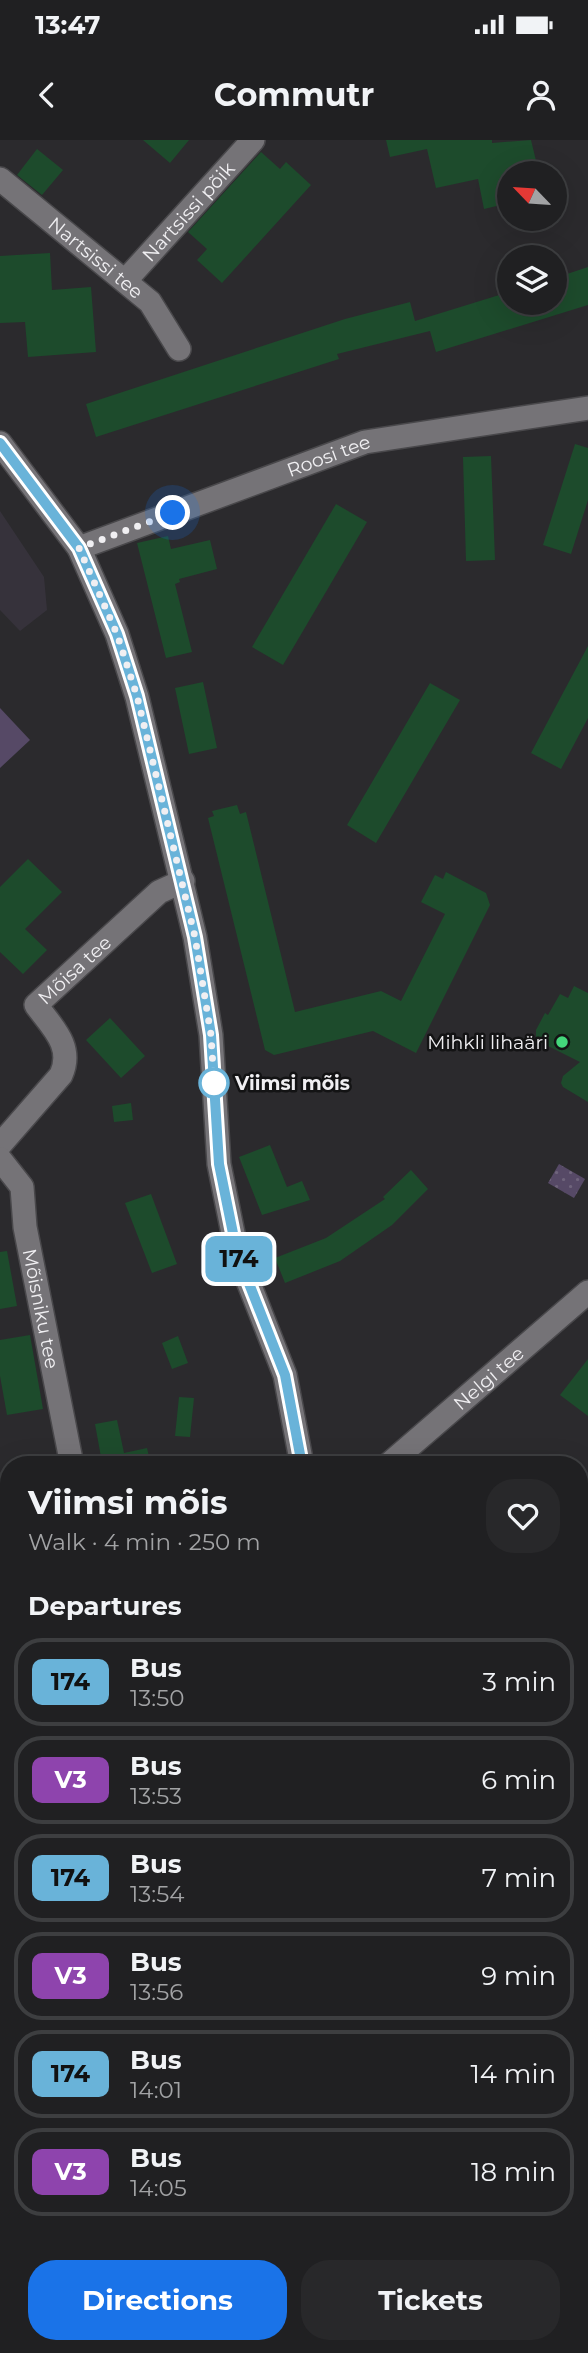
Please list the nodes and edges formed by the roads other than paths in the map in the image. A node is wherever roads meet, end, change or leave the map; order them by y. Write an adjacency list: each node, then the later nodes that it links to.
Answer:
1 (253, 140): 3 (street, Nartsissi põik)
2 (0, 178): 3 (street, Nartsissi tee)
3 (125, 281): 4 (street, Nartsissi tee)
4 (179, 349)
5 (588, 408): 7 (street, Roosi tee)
6 (0, 443): 7 (street)
7 (79, 548): 8 (street)
8 (183, 881): 9 (street, Mõisa tee); 13 (street)
9 (0, 1144)
10 (0, 1159): 12 (street, Mõisniku tee)
11 (588, 1292): 14 (street, Nelgi tee)
12 (70, 1456)
13 (300, 1456)
14 (398, 1456)

